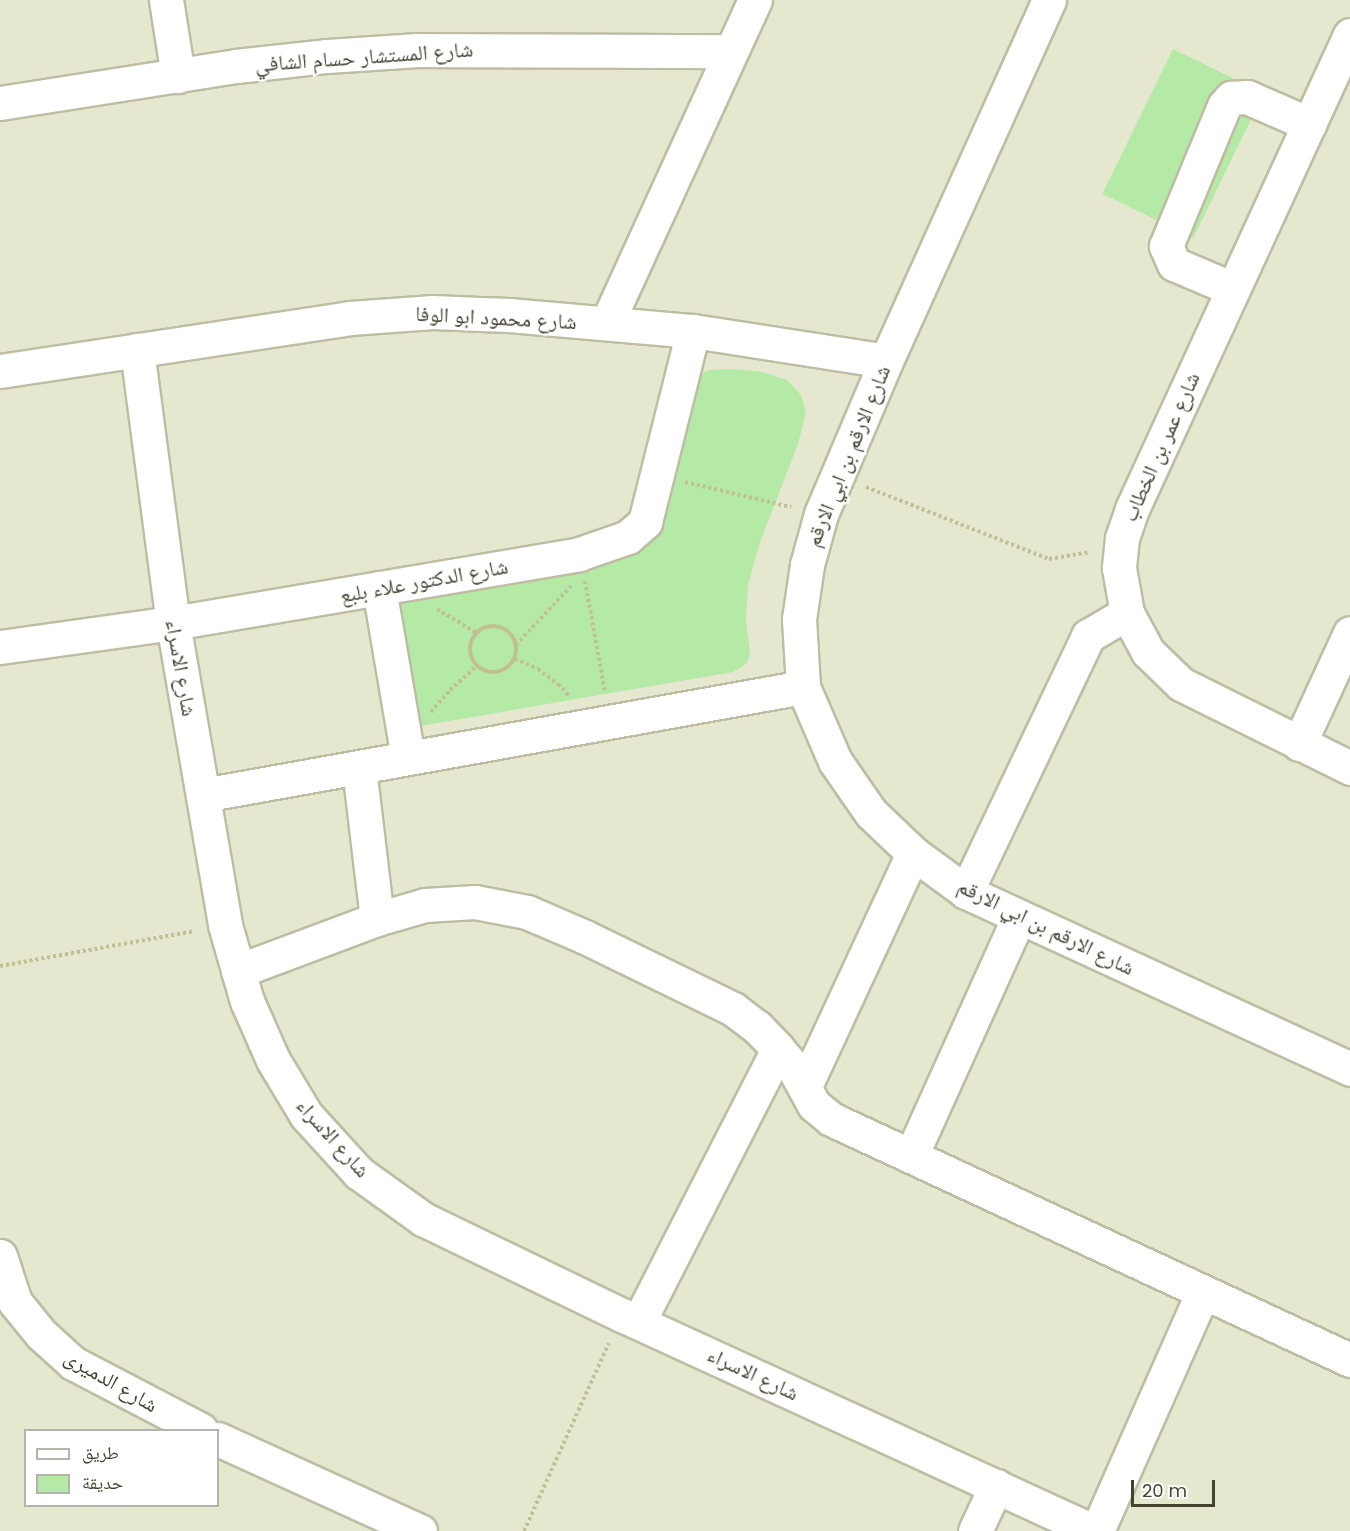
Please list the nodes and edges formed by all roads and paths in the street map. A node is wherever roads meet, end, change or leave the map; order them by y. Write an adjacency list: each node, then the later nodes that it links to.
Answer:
1 (166, 0): 6 (street)
2 (755, 0): 5 (street)
3 (1049, 0): 13 (street, شارع الارقم بن ابي الارقم)
4 (1350, 35): 8 (street, شارع عمر بن الخطاب)
5 (731, 51): 6 (street, شارع المستشار حسام الشافي); 10 (street)
6 (178, 76): 7 (street, شارع المستشار حسام الشافي)
7 (0, 103)
8 (1309, 124): 9 (street, شارع عمر بن الخطاب); 9 (street)
9 (1233, 289): 18 (street, شارع عمر بن الخطاب)
10 (607, 323): 11 (street, شارع محمود ابو الوفا); 12 (street, شارع محمود ابو الوفا)
11 (693, 331): 13 (street, شارع محمود ابو الوفا); 15 (street, شارع الدكتور علاء بلبع)
12 (137, 350): 14 (street, شارع محمود ابو الوفا); 22 (street, شارع الاسراء)
13 (886, 361): 16 (street, شارع الارقم بن ابي الارقم)
14 (0, 371)
15 (657, 475): 17 (path); 19 (street, شارع الدكتور علاء بلبع)
16 (837, 476): 17 (street, شارع الارقم بن ابي الارقم); 18 (path)
17 (821, 514): 28 (street, شارع الارقم بن ابي الارقم)
18 (1122, 538): 21 (street, شارع عمر بن الخطاب)
19 (581, 564): 20 (street, شارع الدكتور علاء بلبع); 24 (path); 29 (path)
20 (379, 588): 22 (street, شارع الدكتور علاء بلبع); 31 (street)
21 (1127, 613): 30 (street, شارع عمر بن الخطاب); 36 (street)
22 (173, 624): 25 (street, شارع الدكتور علاء بلبع); 34 (street, شارع الاسراء)
23 (1350, 633): 30 (street)
24 (516, 645): 26 (path); 27 (path)
25 (0, 647)
26 (515, 658): 27 (path); 29 (path)
27 (477, 666): 31 (path)
28 (803, 687): 29 (street); 35 (street, شارع الارقم بن ابي الارقم)
29 (598, 724): 31 (street)
30 (1299, 744): 33 (street, شارع عمر بن الخطاب)
31 (407, 754): 32 (street)
32 (359, 768): 34 (street); 38 (street)
33 (1350, 768)
34 (203, 795): 39 (street, شارع الاسراء)
35 (913, 853): 36 (street, شارع الارقم بن ابي الارقم); 44 (street)
36 (966, 892): 37 (street, شارع الارقم بن ابي الارقم)
37 (1019, 917): 43 (street, شارع الارقم بن ابي الارقم); 45 (street)
38 (377, 919): 41 (street); 42 (street)
39 (225, 925): 40 (path); 41 (street, شارع الاسراء)
40 (0, 966)
41 (238, 971): 48 (street, شارع الاسراء)
42 (778, 1049): 44 (street); 48 (street)
43 (1350, 1069)
44 (805, 1086): 45 (street)
45 (911, 1156): 47 (street)
46 (0, 1256): 50 (street, شارع الدميرى)
47 (1203, 1292): 49 (street); 56 (street)
48 (630, 1318): 52 (street, شارع الاسراء); 54 (path)
49 (1350, 1360)
50 (197, 1429)
51 (219, 1439): 53 (street)
52 (996, 1486): 55 (street); 56 (street, شارع الاسراء)
53 (402, 1527)
54 (524, 1531)
55 (975, 1531)
56 (1095, 1531)

